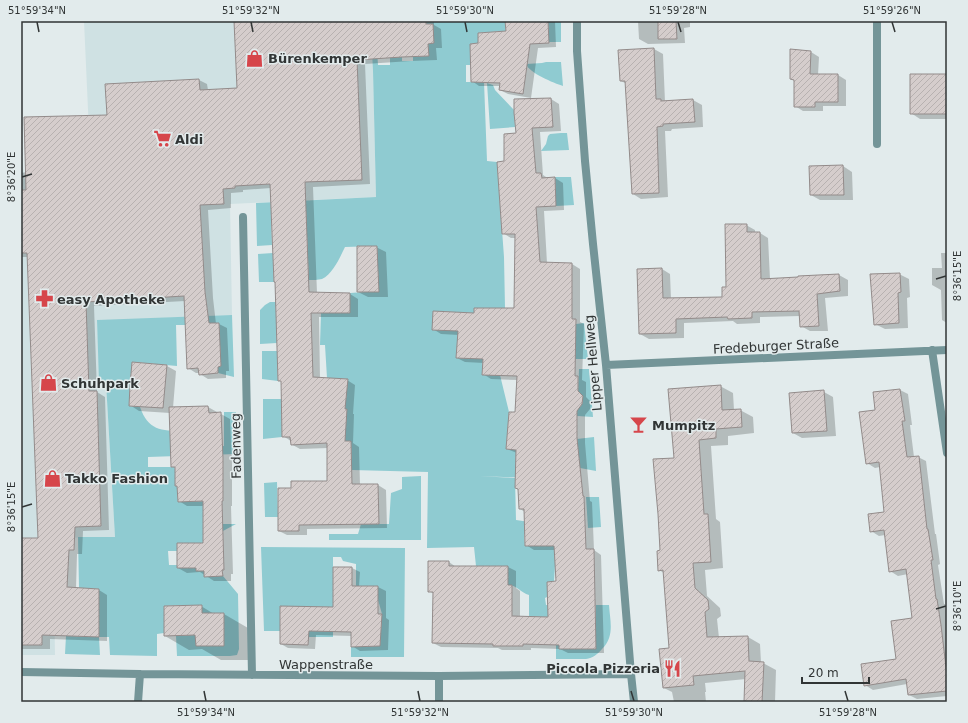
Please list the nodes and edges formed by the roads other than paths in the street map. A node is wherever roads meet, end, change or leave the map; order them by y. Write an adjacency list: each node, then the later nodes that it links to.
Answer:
1 (577, 21): 7 (street, Lipper Hellweg)
2 (877, 21): 3 (street)
3 (877, 144)
4 (243, 217): 12 (street, Fadenweg)
5 (932, 350): 6 (street, Fredeburger Straße); 7 (street, Fredeburger Straße); 8 (street)
6 (947, 350)
7 (606, 365): 11 (street, Lipper Hellweg)
8 (947, 454)
9 (21, 672): 10 (street, Wappenstraße)
10 (140, 674): 12 (street, Wappenstraße); 14 (street)
11 (631, 674): 13 (street, Wappenstraße); 16 (street, Lipper Hellweg)
12 (252, 675): 13 (street, Wappenstraße)
13 (439, 676): 15 (street)
14 (138, 702)
15 (439, 702)
16 (634, 702)

